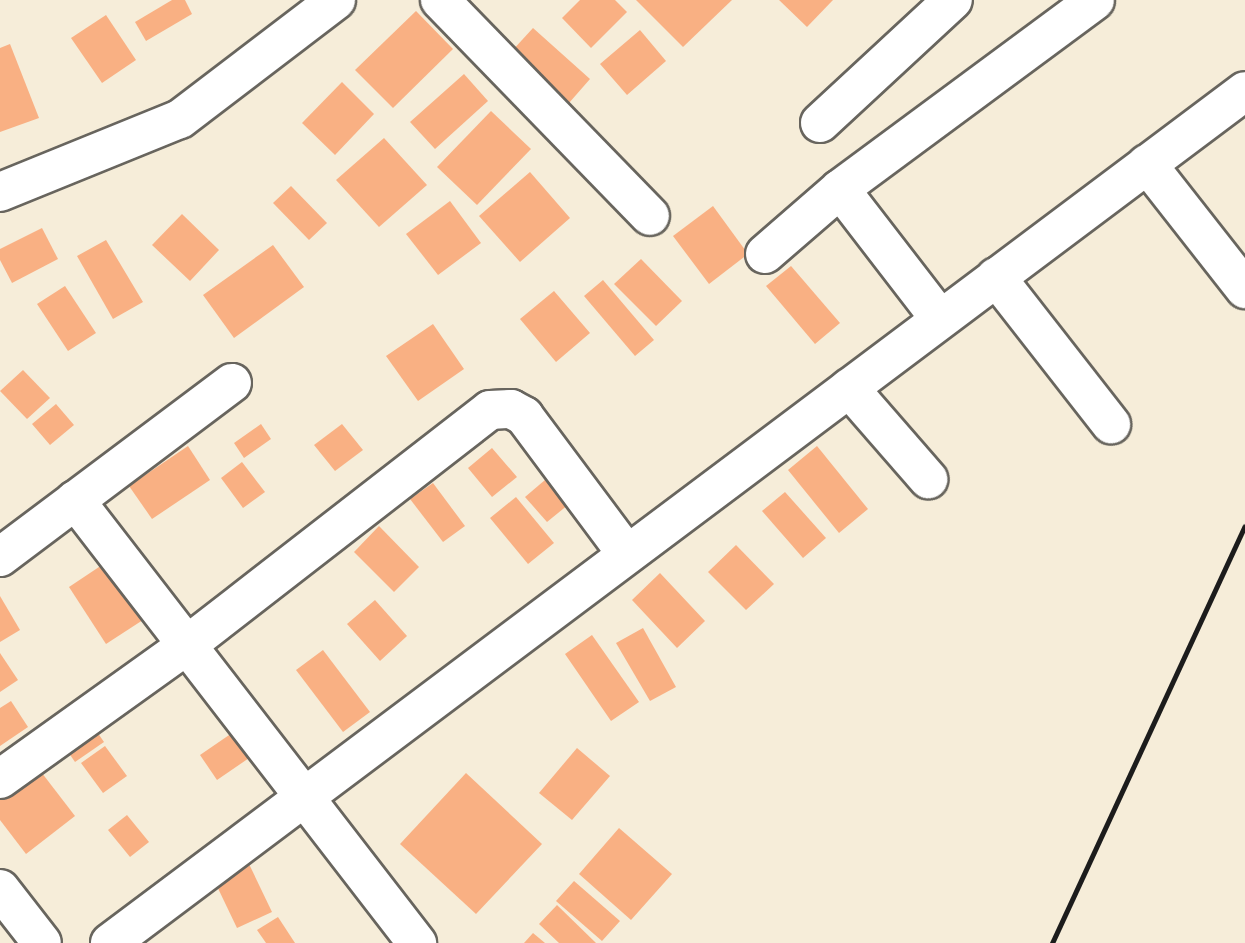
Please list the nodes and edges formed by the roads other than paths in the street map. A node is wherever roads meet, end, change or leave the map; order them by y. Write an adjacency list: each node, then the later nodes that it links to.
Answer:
1 (336, 0): 9 (main road)
2 (440, 0): 10 (main road)
3 (953, 0): 6 (main road)
4 (1095, 0): 8 (main road)
5 (1245, 91): 7 (main road)
6 (820, 123)
7 (1147, 164): 12 (main road); 13 (main road)
8 (839, 190): 11 (main road); 14 (main road)
9 (0, 192)
10 (650, 216)
11 (765, 254)
12 (996, 277): 14 (main road); 17 (main road)
13 (1245, 289)
14 (940, 319): 16 (main road)
15 (232, 383): 19 (main road)
16 (849, 388): 18 (main road); 20 (main road)
17 (1111, 424)
18 (928, 479)
19 (75, 500): 21 (main road); 22 (main road)
20 (627, 554): 22 (main road); 24 (main road)
21 (0, 557)
22 (187, 645): 23 (main road); 24 (main road)
23 (0, 779)
24 (304, 797): 26 (main road); 28 (main road)
25 (0, 889): 27 (main road)
26 (405, 939)
27 (42, 943)
28 (110, 943)

